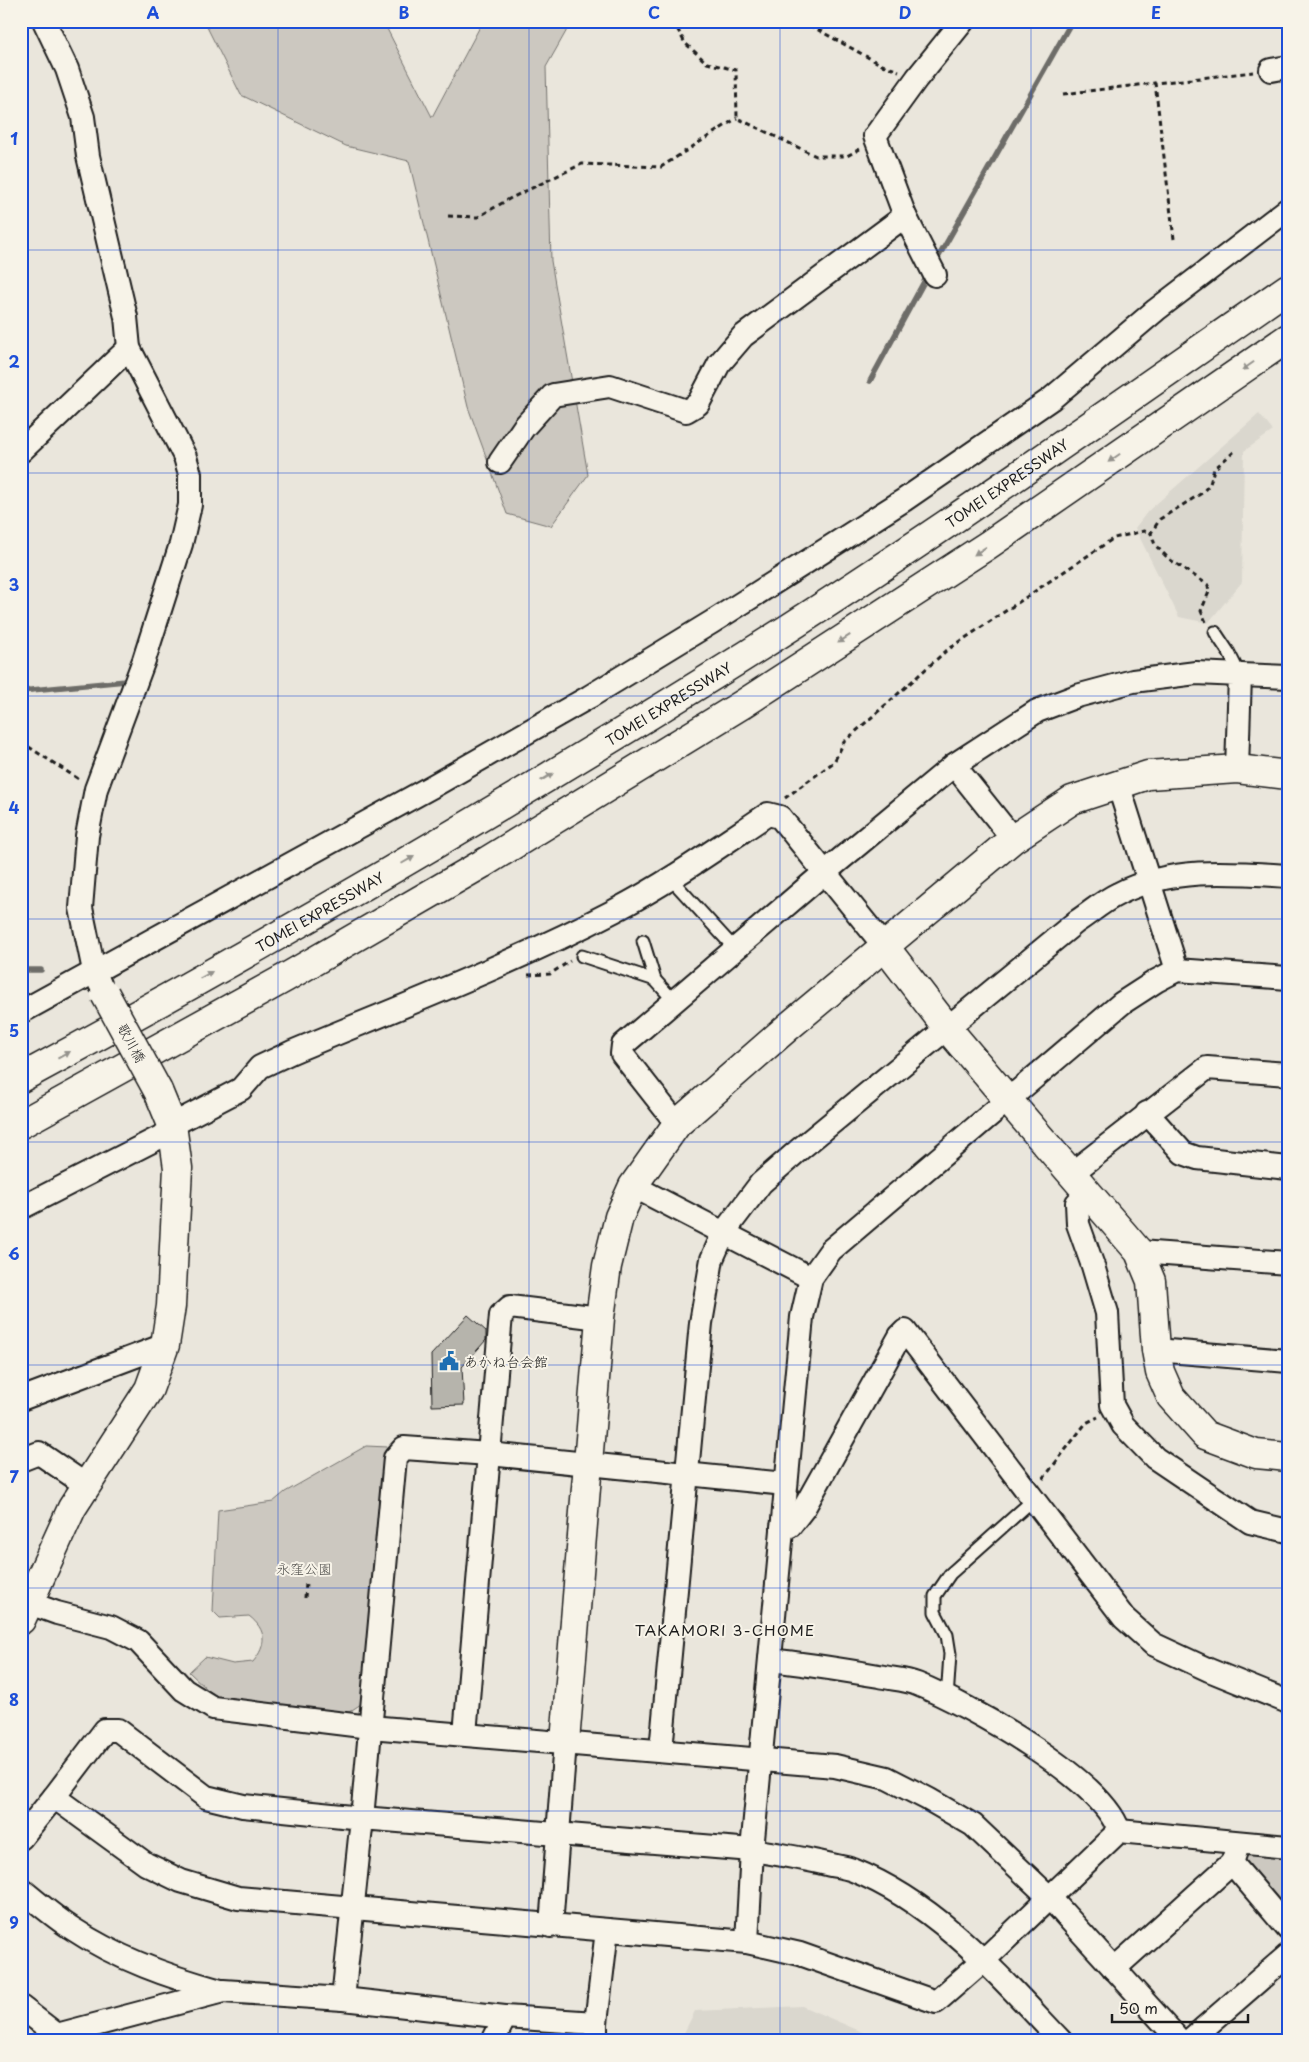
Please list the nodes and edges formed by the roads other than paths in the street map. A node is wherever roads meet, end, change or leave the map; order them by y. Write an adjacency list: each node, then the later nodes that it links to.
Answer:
1 (44, 21): 8 (street)
2 (963, 21): 4 (street)
3 (1288, 209): 30 (street)
4 (905, 216): 5 (street); 10 (street)
5 (935, 275)
6 (1288, 288): 35 (main road, TOMEI EXPRESSWAY, one-way to 6)
7 (1288, 338): 38 (main road, one-way to 38)
8 (129, 348): 9 (street); 30 (street)
9 (21, 451)
10 (500, 462)
11 (1215, 632): 12 (lane)
12 (1240, 675): 13 (street); 14 (street); 15 (street)
13 (1288, 677)
14 (954, 765): 18 (street); 19 (street)
15 (1237, 769): 16 (main road); 17 (main road)
16 (1288, 775)
17 (1118, 784): 18 (main road); 22 (street)
18 (1013, 840): 24 (main road)
19 (824, 873): 21 (street); 24 (street); 25 (street)
20 (1288, 876): 22 (street)
21 (671, 879): 25 (lane); 40 (street)
22 (1150, 880): 27 (street); 33 (street)
23 (643, 941): 29 (lane)
24 (885, 947): 33 (main road); 39 (main road)
25 (735, 949): 31 (street)
26 (582, 956): 29 (lane)
27 (1177, 970): 28 (street); 36 (street)
28 (1288, 978)
29 (655, 980): 31 (lane)
30 (100, 983): 32 (street); 40 (main road, 歌川橋, bridge)
31 (674, 1001): 39 (street)
32 (21, 1012)
33 (948, 1029): 36 (main road); 45 (street)
34 (1288, 1074): 37 (street)
35 (21, 1078)
36 (1008, 1100): 42 (main road); 48 (street)
37 (1147, 1113): 41 (street); 42 (street)
38 (21, 1124)
39 (677, 1124): 43 (main road)
40 (172, 1128): 44 (street); 50 (main road, 歌川橋)
41 (1288, 1168)
42 (1080, 1183): 46 (main road); 63 (street)
43 (633, 1186): 45 (street); 49 (main road)
44 (21, 1208)
45 (724, 1232): 48 (street); 58 (street)
46 (1139, 1252): 47 (street); 51 (main road)
47 (1288, 1263)
48 (811, 1278): 59 (street)
49 (600, 1318): 54 (street); 57 (main road)
50 (165, 1344): 53 (street); 60 (main road, 歌川橋)
51 (1156, 1350): 52 (street); 55 (main road)
52 (1288, 1361)
53 (21, 1399)
54 (489, 1454): 57 (street); 68 (street); 69 (street)
55 (1288, 1457)
56 (21, 1460): 60 (street)
57 (588, 1464): 58 (street); 70 (main road)
58 (686, 1474): 59 (street); 71 (street)
59 (785, 1484): 62 (street)
60 (86, 1485): 64 (main road, 歌川橋)
61 (1032, 1497): 62 (street); 66 (lane); 67 (street)
62 (782, 1527): 65 (street)
63 (1288, 1531)
64 (24, 1608): 68 (street)
65 (770, 1660): 66 (street); 72 (street)
66 (947, 1699): 75 (street)
67 (1288, 1702)
68 (370, 1727): 69 (street); 74 (street)
69 (465, 1734): 70 (street)
70 (565, 1742): 71 (street); 76 (street)
71 (661, 1750): 72 (street)
72 (761, 1758): 80 (street); 83 (street)
73 (54, 1797): 74 (street); 77 (street); 84 (street)
74 (362, 1818): 76 (street); 84 (street)
75 (1119, 1831): 78 (street); 83 (street)
76 (558, 1834): 80 (street); 85 (street)
77 (21, 1838)
78 (1238, 1842): 79 (street); 81 (street)
79 (1288, 1846)
80 (752, 1850): 88 (street); 90 (street)
81 (1232, 1864): 86 (street); 91 (street)
82 (21, 1889): 92 (street)
83 (1050, 1898): 90 (street); 91 (street)
84 (353, 1909): 85 (street); 93 (street)
85 (551, 1926): 87 (street)
86 (1288, 1929)
87 (607, 1930): 88 (street); 96 (street)
88 (747, 1942): 90 (street)
89 (1288, 1955): 101 (street)
90 (984, 1960): 99 (street)
91 (1114, 1969): 100 (street)
92 (223, 1991): 93 (street); 97 (street)
93 (343, 1999): 95 (street)
94 (21, 2007): 97 (street)
95 (505, 2018): 96 (street); 98 (street)
96 (595, 2032)
97 (51, 2038)
98 (493, 2041)
99 (1061, 2041)
100 (1180, 2041)
101 (1190, 2041)

